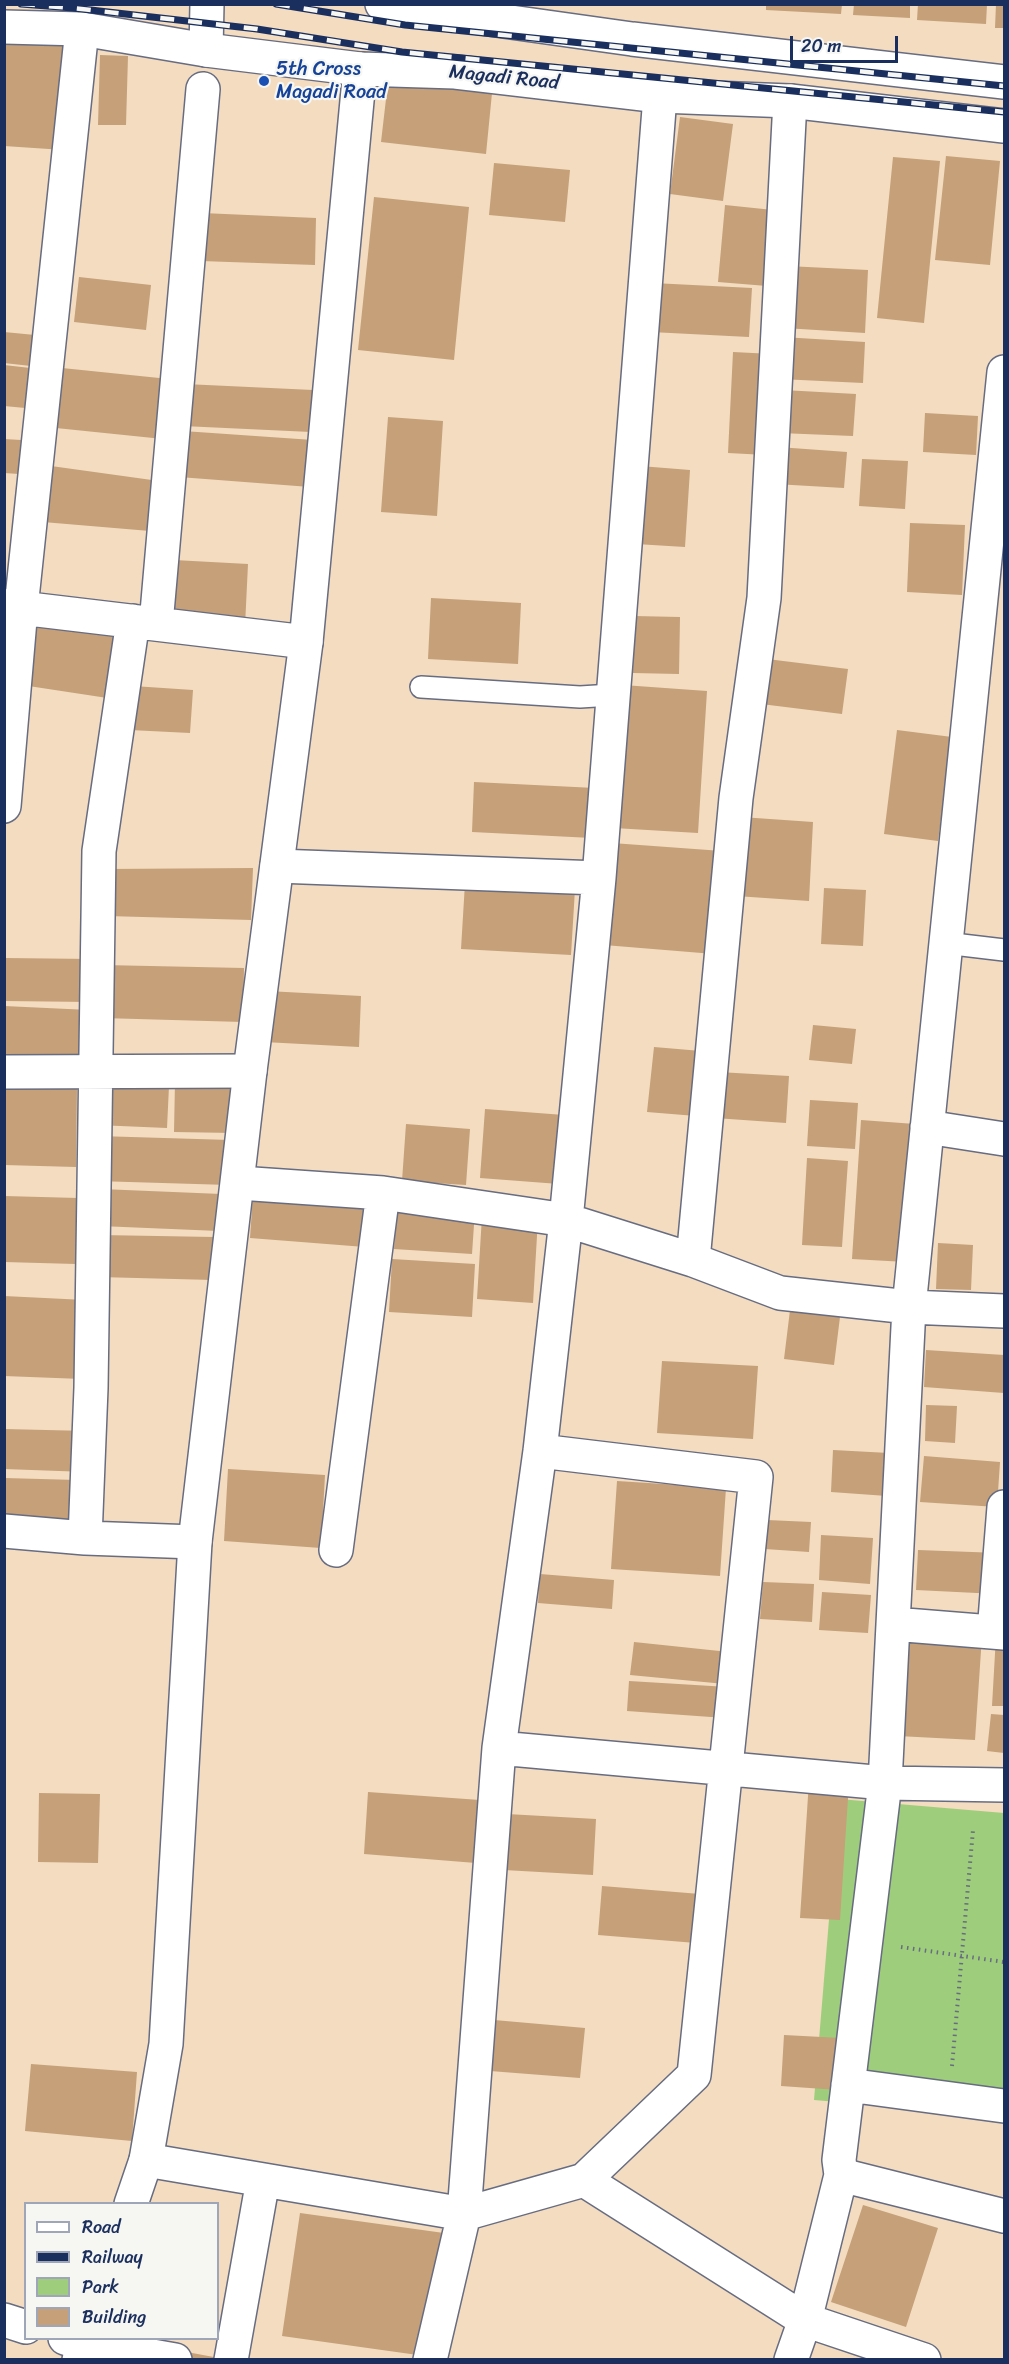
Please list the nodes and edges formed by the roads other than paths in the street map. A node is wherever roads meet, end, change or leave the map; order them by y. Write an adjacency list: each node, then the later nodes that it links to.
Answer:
1 (207, 4): 5 (street)
2 (382, 4): 7 (street)
3 (4, 27): 4 (street, Magadi Road)
4 (82, 29): 5 (street, Magadi Road); 14 (street)
5 (206, 50): 6 (street, Magadi Road)
6 (360, 69): 9 (street, Magadi Road); 16 (street)
7 (1005, 81)
8 (202, 89): 15 (street)
9 (660, 96): 10 (street, Magadi Road); 18 (street)
10 (790, 101): 11 (street, Magadi Road); 32 (street)
11 (1005, 126)
12 (1005, 372): 13 (street)
13 (996, 534): 22 (street)
14 (13, 607): 15 (street); 19 (street)
15 (145, 622): 16 (street); 26 (street)
16 (306, 642): 20 (street)
17 (421, 687): 18 (lane)
18 (612, 695): 21 (street)
19 (4, 806)
20 (277, 866): 21 (street); 24 (street)
21 (599, 878): 31 (street)
22 (945, 943): 23 (lane); 27 (street)
23 (1005, 950)
24 (250, 1071): 26 (street); 29 (street)
25 (4, 1072): 26 (street)
26 (96, 1072): 38 (street)
27 (927, 1127): 28 (street); 33 (street)
28 (1005, 1139)
29 (239, 1183): 30 (street); 39 (street)
30 (383, 1193): 31 (street); 40 (street)
31 (566, 1220): 32 (street); 35 (street)
32 (693, 1260): 33 (street)
33 (909, 1307): 34 (street); 41 (street)
34 (1005, 1311)
35 (540, 1451): 43 (street); 44 (street)
36 (1005, 1508): 42 (street)
37 (4, 1531): 38 (street)
38 (85, 1538): 39 (street)
39 (195, 1542): 49 (street)
40 (336, 1550)
41 (893, 1624): 42 (street); 45 (street)
42 (999, 1632)
43 (500, 1748): 44 (street); 54 (street)
44 (725, 1768): 45 (street); 52 (street)
45 (885, 1783): 46 (street); 47 (street)
46 (1005, 1785)
47 (848, 2085): 48 (street); 50 (street)
48 (1005, 2106)
49 (146, 2160): 51 (street); 53 (street)
50 (840, 2175): 55 (street); 57 (street)
51 (263, 2180): 54 (street); 61 (street)
52 (584, 2180): 54 (street); 57 (street)
53 (132, 2202)
54 (464, 2214): 62 (street)
55 (1005, 2216)
56 (4, 2320): 58 (street)
57 (806, 2320): 63 (street); 64 (street)
58 (24, 2326)
59 (78, 2345): 60 (street)
60 (175, 2360)
61 (231, 2360)
62 (430, 2360)
63 (790, 2360)
64 (924, 2360)

